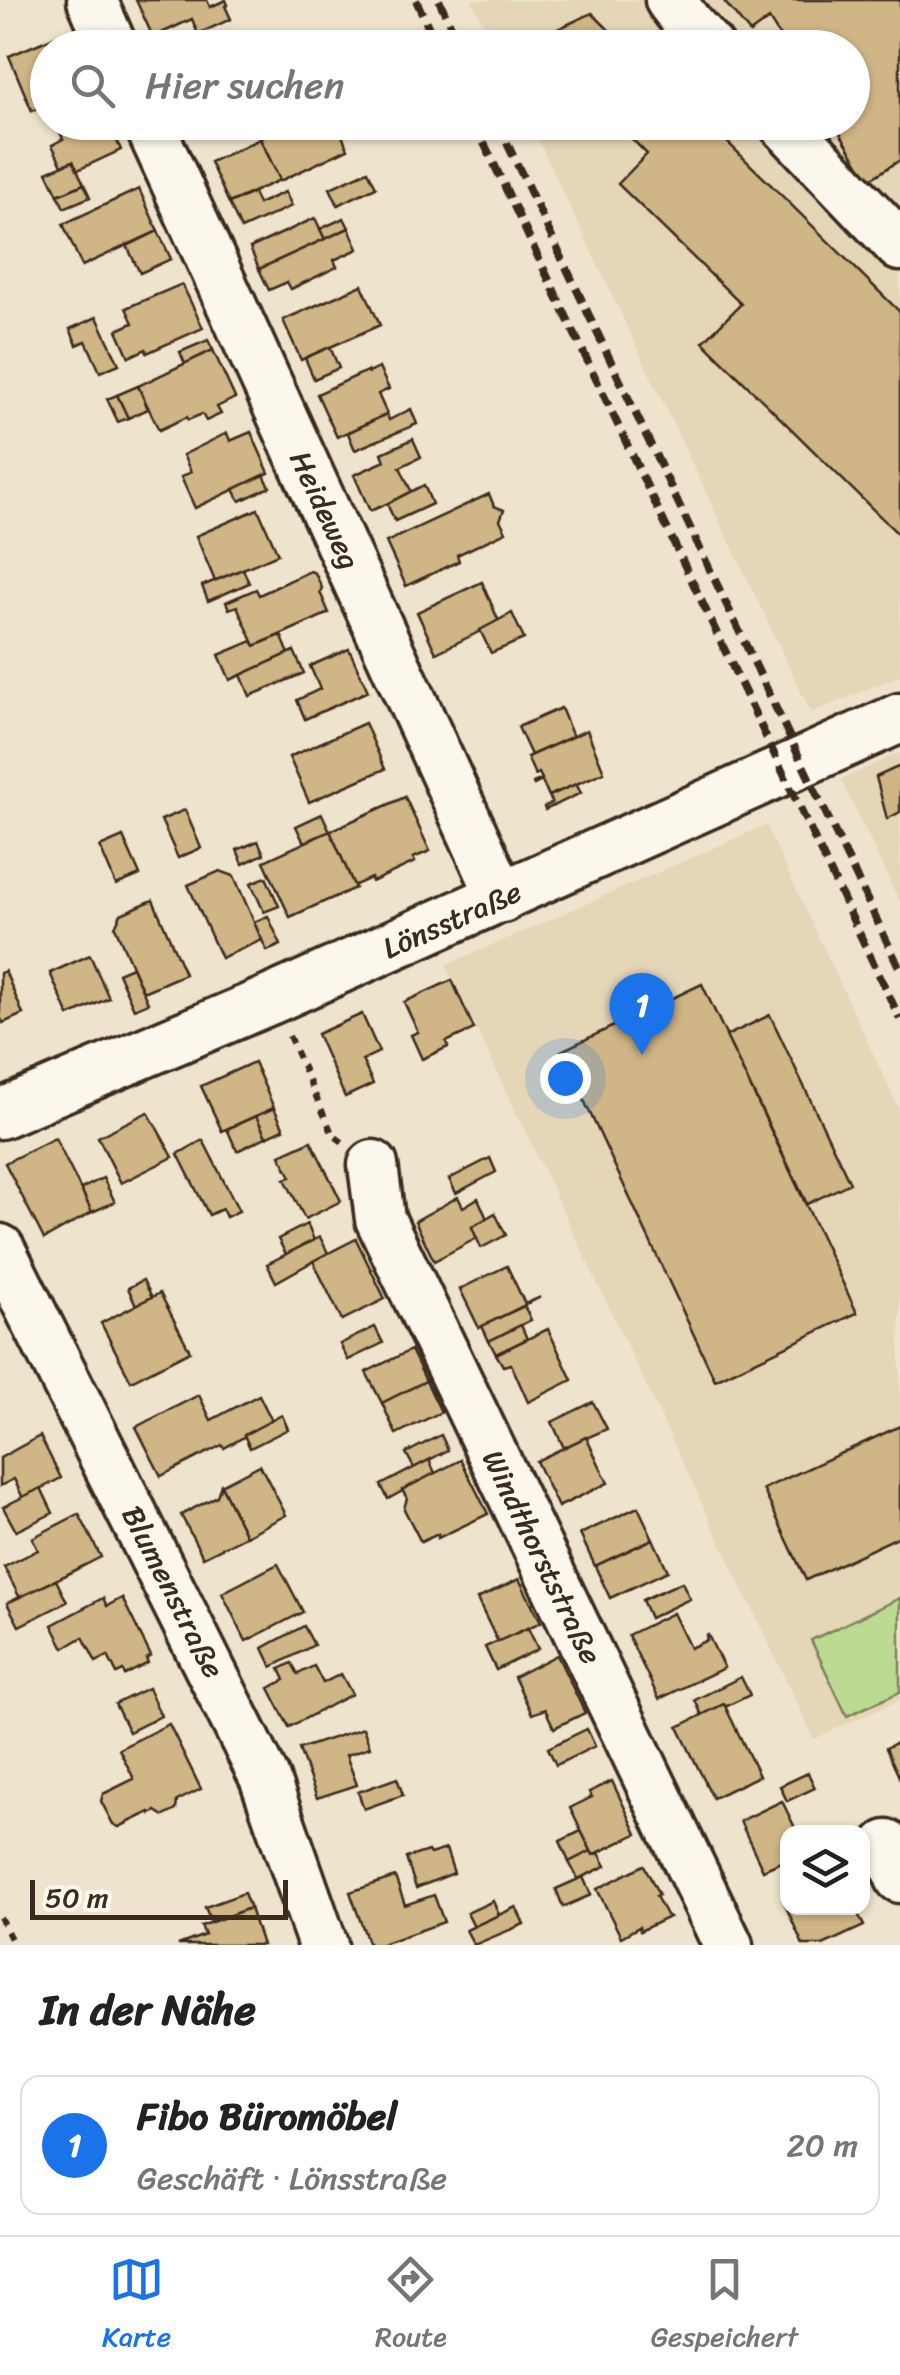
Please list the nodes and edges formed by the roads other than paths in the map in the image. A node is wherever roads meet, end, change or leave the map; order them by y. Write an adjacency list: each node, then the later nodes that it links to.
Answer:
1 (92, 0): 3 (street)
2 (670, 0): 4 (street)
3 (106, 30)
4 (693, 30)
5 (156, 140): 9 (street, Heideweg)
6 (799, 140): 7 (street)
7 (900, 246)
8 (900, 718): 9 (street, Lönsstraße)
9 (502, 898): 10 (street, Lönsstraße)
10 (0, 1114)
11 (373, 1165): 14 (street, Windthorststraße)
12 (0, 1249): 13 (street, Blumenstraße)
13 (322, 1945)
14 (728, 1945)

